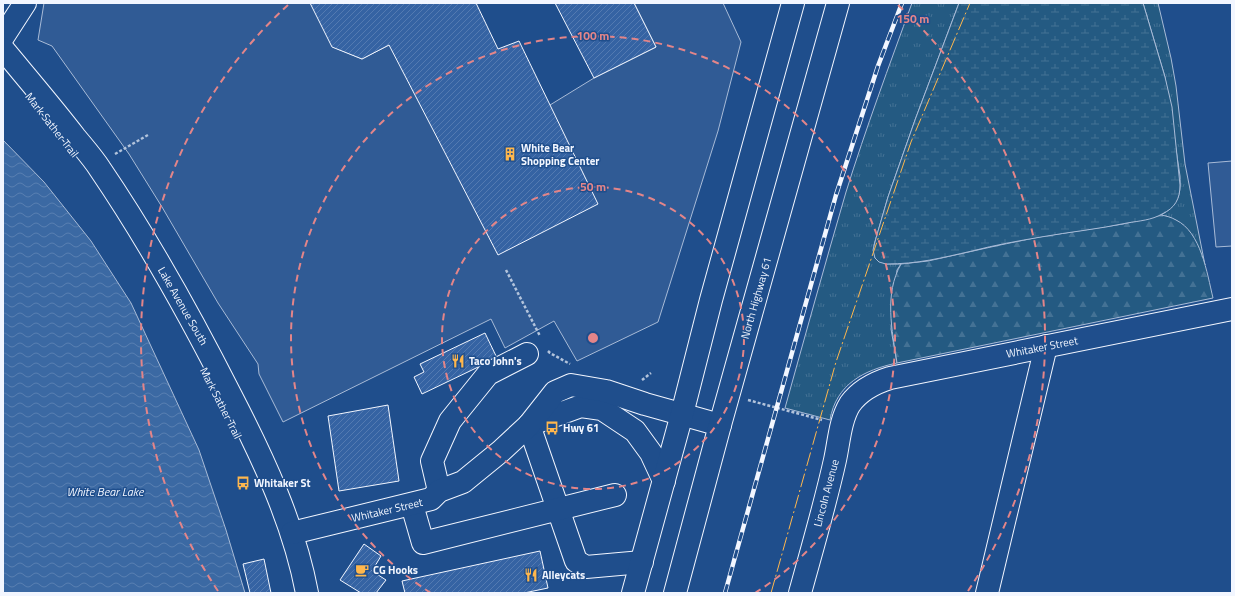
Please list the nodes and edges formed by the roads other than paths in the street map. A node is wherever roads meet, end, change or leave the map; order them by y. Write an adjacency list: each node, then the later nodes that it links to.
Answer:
1 (25, 3): 4 (street)
2 (793, 3): 10 (street)
3 (838, 3): 12 (street, North Highway 61)
4 (3, 37)
5 (3, 49): 18 (street, Lake Avenue South)
6 (1232, 309): 7 (street, Whitaker Street)
7 (1046, 346): 9 (street, Whitaker Street); 24 (street)
8 (538, 347): 14 (street)
9 (857, 396): 23 (street, Lincoln Avenue)
10 (682, 414): 11 (street, Whitaker Street); 12 (street, Whitaker Street); 13 (street)
11 (529, 425): 13 (street, Whitaker Street); 14 (street, Whitaker Street); 17 (street)
12 (720, 425): 22 (street, North Highway 61)
13 (664, 480): 19 (street)
14 (439, 491): 16 (street, Whitaker Street)
15 (615, 495): 17 (street)
16 (412, 505): 17 (street); 18 (street, Whitaker Street)
17 (558, 508): 19 (street)
18 (292, 533): 20 (street, Lake Avenue South)
19 (642, 562): 21 (street)
20 (307, 593)
21 (633, 593)
22 (675, 593)
23 (800, 593)
24 (987, 593)

